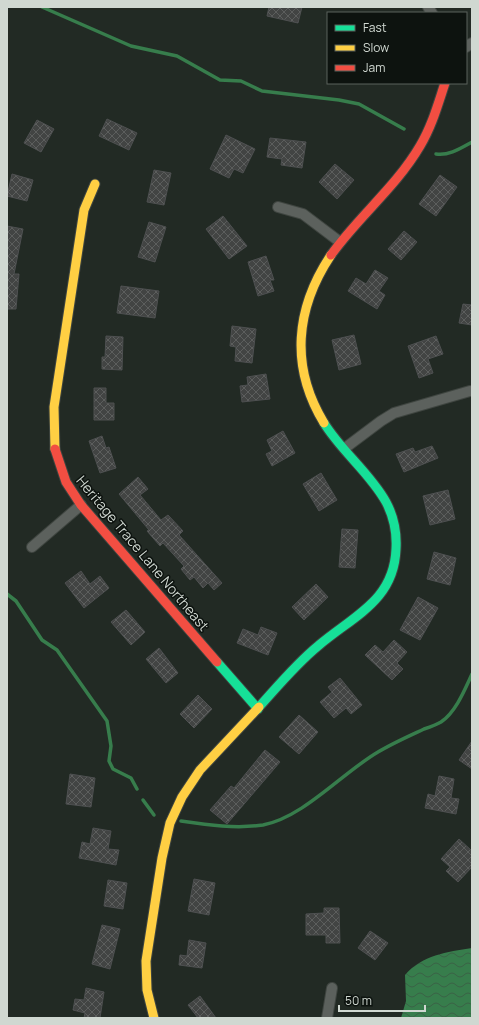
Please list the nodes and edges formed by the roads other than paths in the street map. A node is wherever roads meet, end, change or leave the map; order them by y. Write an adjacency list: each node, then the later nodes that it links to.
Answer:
1 (445, 84): 4 (street)
2 (95, 184): 7 (street, Heritage Trace Lane Northeast)
3 (278, 207): 4 (street)
4 (340, 242): 6 (street)
5 (470, 391): 6 (street)
6 (344, 448): 9 (street)
7 (81, 505): 8 (street); 9 (street, Heritage Trace Lane Northeast)
8 (32, 546)
9 (258, 708): 11 (street)
10 (332, 988): 12 (street)
11 (154, 1018)
12 (327, 1018)

